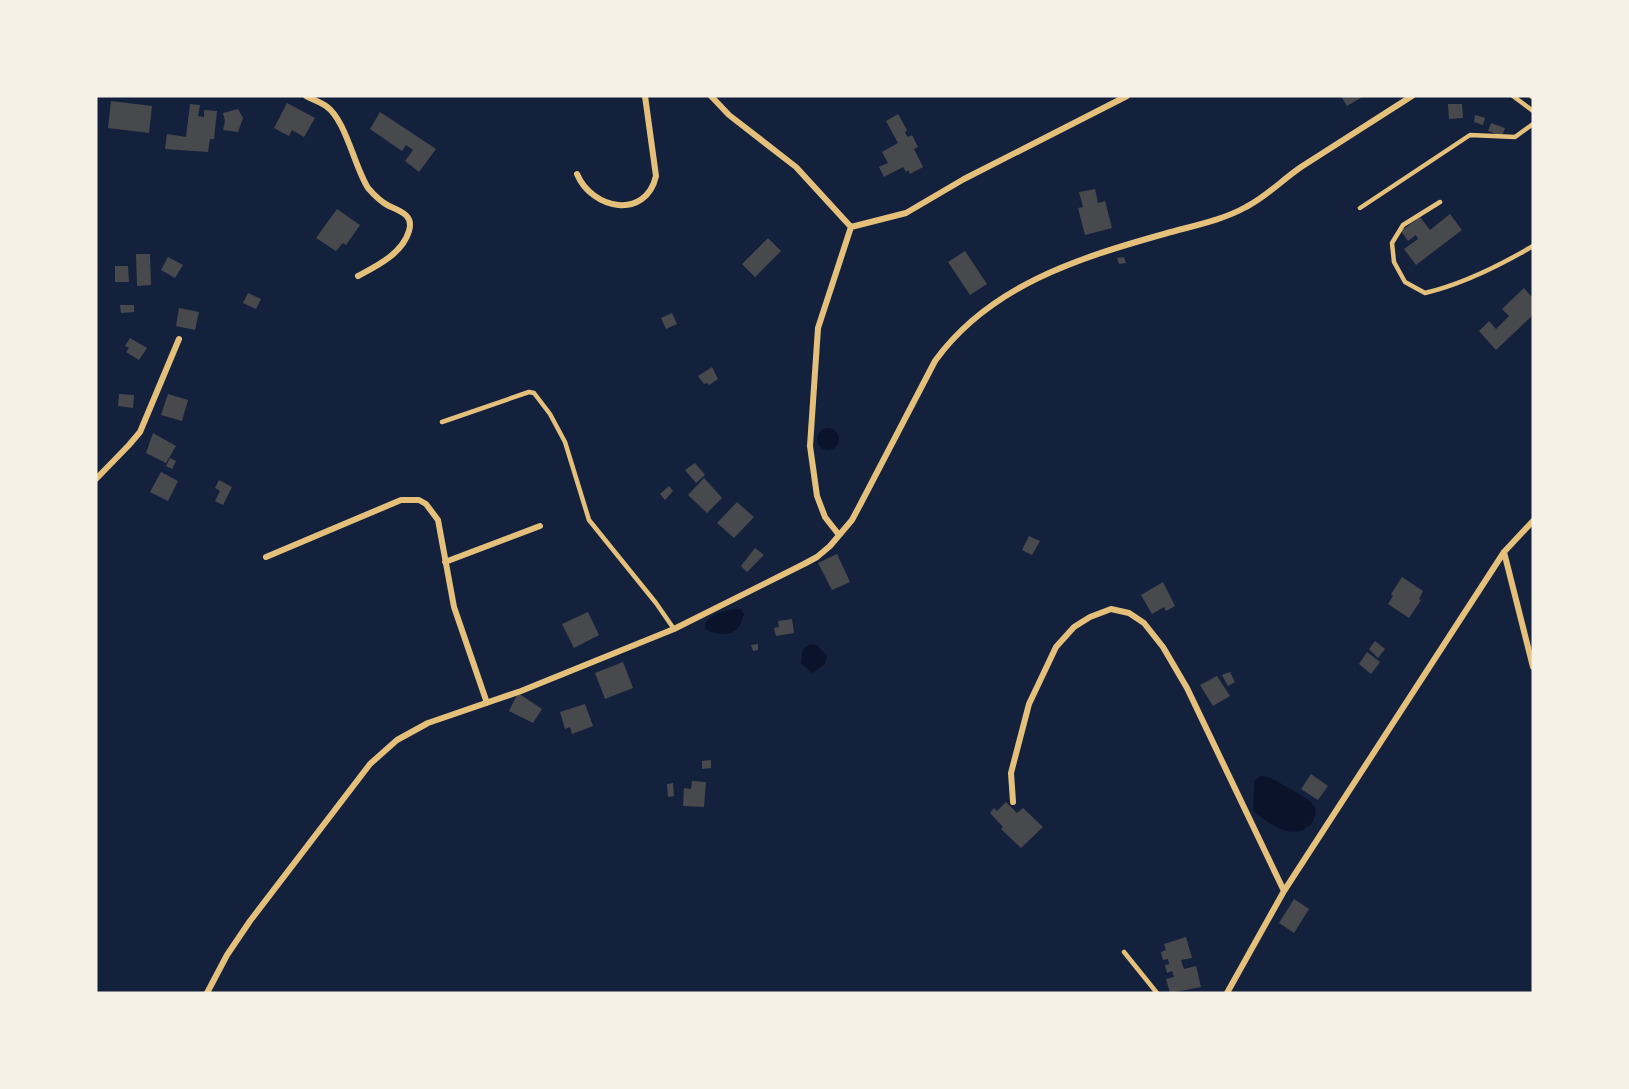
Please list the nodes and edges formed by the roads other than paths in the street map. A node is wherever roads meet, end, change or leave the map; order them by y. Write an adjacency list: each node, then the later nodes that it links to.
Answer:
1 (306, 96): 14 (street)
2 (645, 96): 9 (street)
3 (711, 96): 12 (street)
4 (1127, 96): 12 (street)
5 (1412, 96): 20 (street)
6 (1513, 96): 7 (lane)
7 (1533, 111)
8 (1533, 124): 11 (lane)
9 (577, 174)
10 (1440, 202): 13 (lane)
11 (1360, 208)
12 (851, 227): 20 (street)
13 (1533, 246)
14 (358, 276)
15 (179, 339): 17 (street)
16 (442, 422): 24 (lane)
17 (96, 479)
18 (1533, 521): 21 (street)
19 (540, 526): 23 (street)
20 (839, 535): 24 (street)
21 (1504, 552): 25 (street); 28 (street)
22 (266, 557): 23 (street)
23 (445, 562): 26 (street)
24 (674, 629): 26 (street)
25 (1533, 667)
26 (487, 703): 30 (street)
27 (1013, 802): 28 (street)
28 (1284, 891): 32 (street)
29 (1124, 952): 31 (lane)
30 (207, 993)
31 (1157, 993)
32 (1227, 993)

